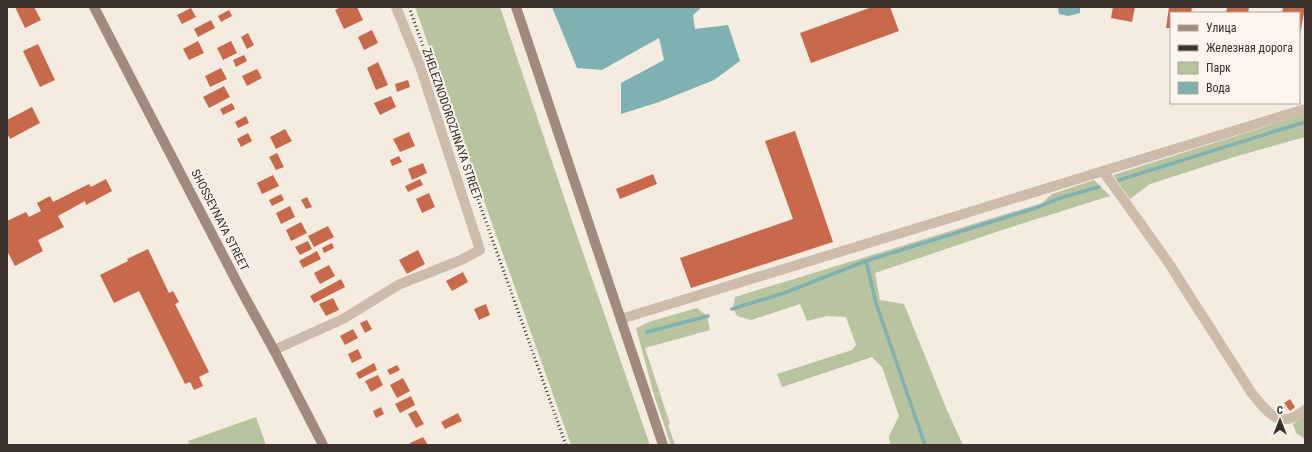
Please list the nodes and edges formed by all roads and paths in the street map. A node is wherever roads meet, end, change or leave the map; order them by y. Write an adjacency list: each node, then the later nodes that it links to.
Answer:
1 (94, 7): 7 (street, SHOSSEYNAYA STREET)
2 (396, 7): 7 (street, ZHELEZNODOROZHNAYA STREET)
3 (516, 7): 6 (street)
4 (1305, 109): 5 (street)
5 (1103, 171): 6 (street); 8 (street)
6 (620, 319): 10 (street)
7 (274, 350): 9 (street, SHOSSEYNAYA STREET)
8 (1305, 410)
9 (323, 445)
10 (663, 445)

